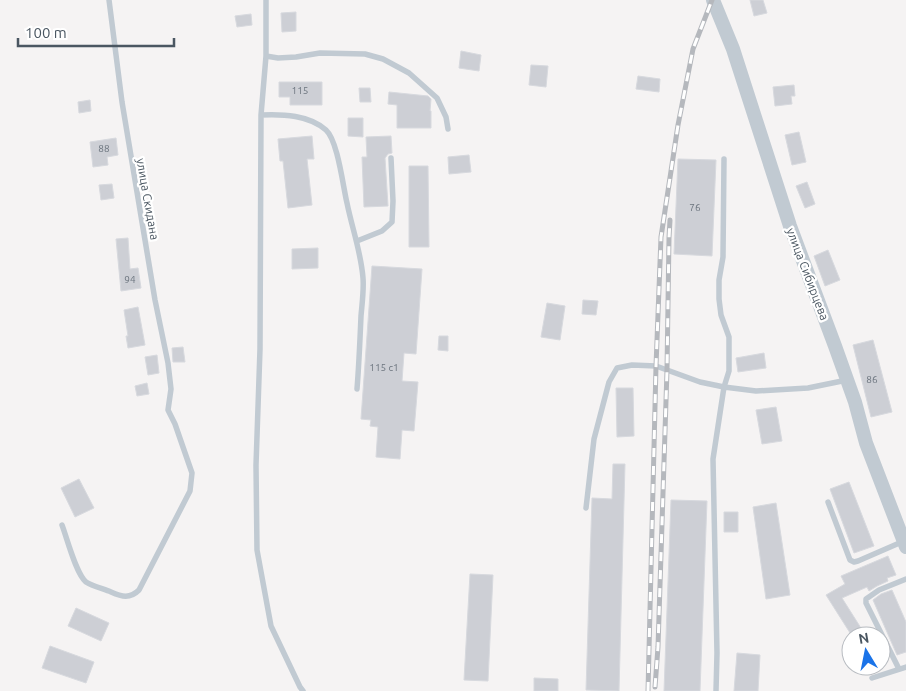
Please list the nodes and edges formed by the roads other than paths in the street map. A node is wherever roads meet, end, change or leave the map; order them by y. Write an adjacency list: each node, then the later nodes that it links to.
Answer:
1 (109, 0): 15 (lane, улица Скидана)
2 (266, 0): 4 (lane)
3 (713, 0): 10 (street, улица Сибирцева)
4 (266, 56): 5 (lane); 6 (lane)
5 (261, 115): 9 (lane); 21 (lane)
6 (448, 129)
7 (391, 158): 9 (lane)
8 (724, 159): 11 (lane)
9 (357, 242): 12 (lane)
10 (847, 380): 11 (lane); 16 (street, улица Сибирцева)
11 (724, 387): 14 (lane); 22 (lane)
12 (358, 388)
13 (828, 502): 16 (lane)
14 (586, 508)
15 (62, 525)
16 (905, 544)
17 (906, 579): 19 (lane)
18 (906, 667): 19 (lane)
19 (899, 670): 20 (lane)
20 (872, 678)
21 (303, 691)
22 (716, 691)

